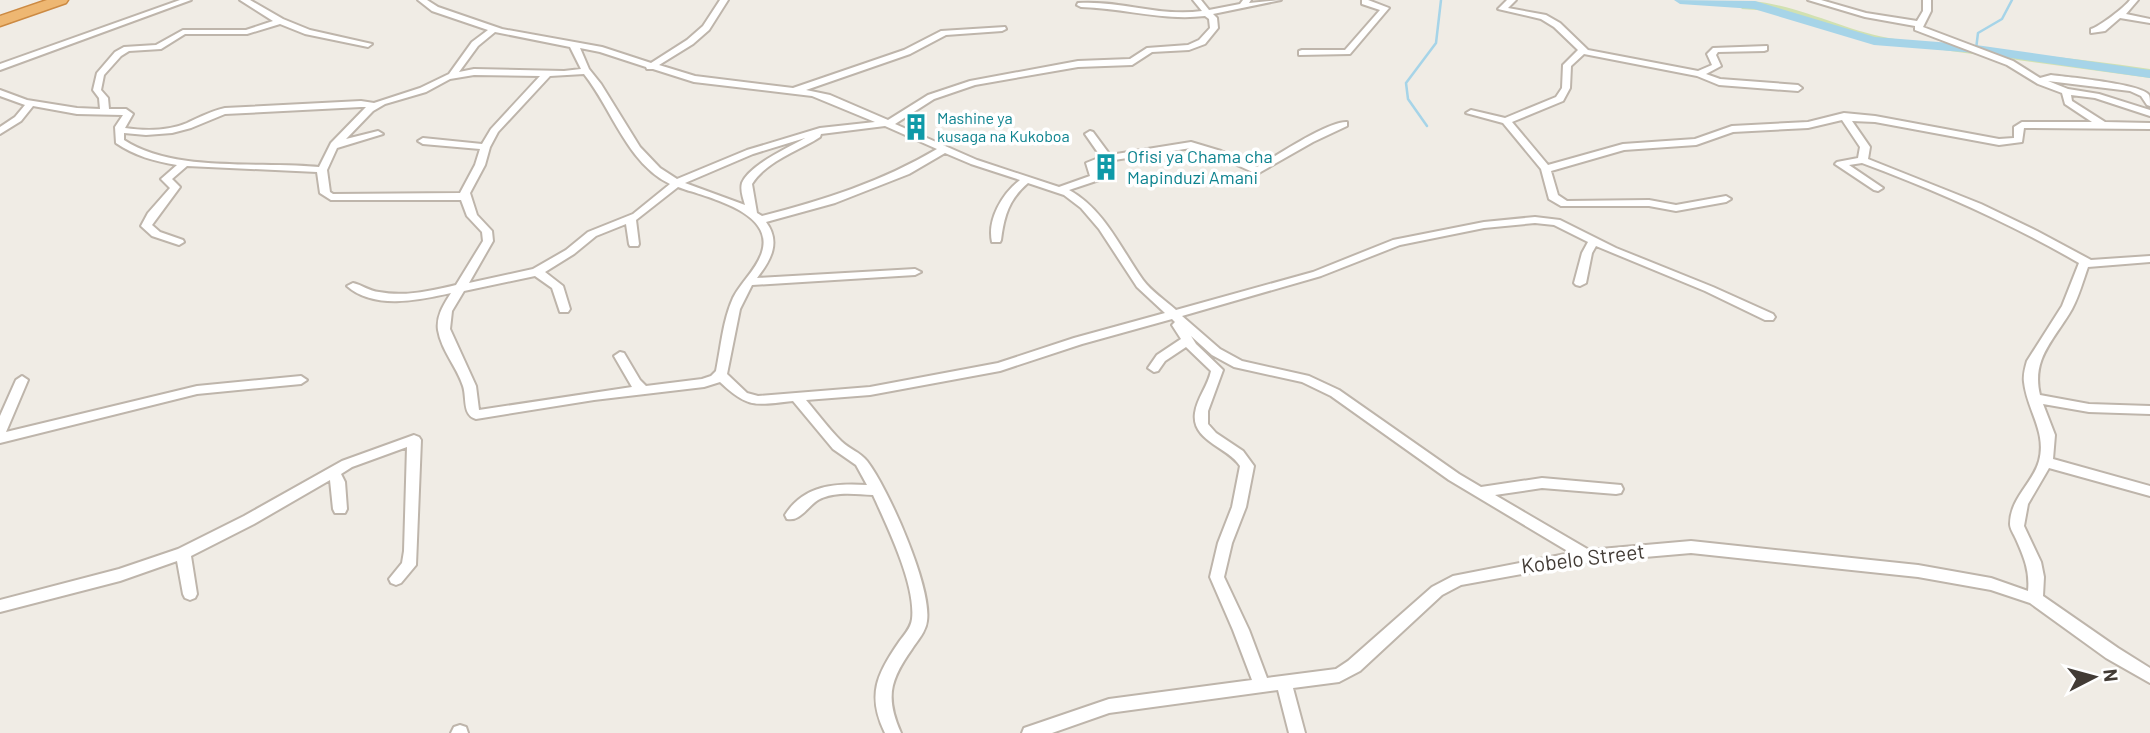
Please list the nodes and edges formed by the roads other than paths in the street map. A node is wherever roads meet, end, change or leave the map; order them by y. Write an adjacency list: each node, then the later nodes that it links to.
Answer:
1 (33, 0): 17 (highway)
2 (61, 0): 20 (highway)
3 (187, 0): 32 (street)
4 (244, 0): 21 (street)
5 (422, 0): 24 (street)
6 (724, 0): 33 (street)
7 (1197, 0): 18 (street)
8 (1277, 0): 15 (street)
9 (1512, 0): 30 (street)
10 (1812, 0): 23 (street)
11 (1927, 0): 23 (street)
12 (2134, 0): 19 (street)
13 (1352, 1): 14 (street)
14 (1366, 1): 31 (street)
15 (1243, 3): 18 (street)
16 (1081, 5): 18 (street)
17 (0, 10)
18 (1207, 13): 51 (street)
19 (2119, 15): 22 (street); 26 (street)
20 (0, 21)
21 (280, 21): 27 (street); 46 (street)
22 (2150, 21)
23 (1919, 24): 38 (street)
24 (494, 29): 28 (street); 37 (street)
25 (1002, 29): 40 (street)
26 (2094, 32)
27 (368, 44)
28 (574, 46): 33 (street); 34 (street)
29 (1764, 48): 36 (street)
30 (1582, 51): 36 (street); 50 (street)
31 (1302, 53)
32 (0, 67)
33 (650, 67): 40 (street)
34 (586, 71): 35 (street); 71 (street)
35 (547, 74): 37 (street); 62 (street)
36 (1699, 74): 39 (street)
37 (453, 75): 45 (street)
38 (2038, 80): 41 (street); 44 (street)
39 (1798, 88)
40 (795, 91): 51 (street)
41 (2066, 91): 48 (street); 53 (street)
42 (0, 93): 43 (street)
43 (31, 103): 46 (street); 56 (street)
44 (2150, 103)
45 (375, 106): 55 (street); 61 (street)
46 (105, 111): 55 (street)
47 (1471, 113): 50 (street)
48 (2150, 113)
49 (1844, 116): 53 (street); 65 (street); 68 (street)
50 (1506, 121): 68 (street)
51 (890, 123): 57 (street); 63 (street)
52 (1344, 124): 64 (street)
53 (2103, 125): 54 (street)
54 (2150, 126)
55 (121, 130): 66 (street)
56 (0, 131)
57 (823, 131): 71 (street); 76 (street)
58 (378, 134): 61 (street)
59 (1090, 134): 64 (street)
60 (423, 141): 62 (street)
61 (333, 146): 67 (street); 69 (street)
62 (485, 147): 74 (street)
63 (943, 150): 70 (street); 76 (street)
64 (1107, 158): 73 (street)
65 (1863, 160): 72 (street); 83 (street)
66 (186, 162): 67 (street); 80 (street)
67 (301, 167): 69 (street)
68 (1546, 169): 75 (street)
69 (322, 170): 74 (street)
70 (1025, 181): 73 (street); 78 (street)
71 (677, 183): 76 (street); 77 (street)
72 (1878, 188)
73 (1062, 189): 91 (street)
74 (465, 198): 89 (street)
75 (1726, 199)
76 (756, 216): 86 (street)
77 (631, 219): 81 (street); 84 (street)
78 (996, 240)
79 (1595, 240): 87 (street); 91 (street); 92 (street)
80 (179, 242)
81 (634, 244)
82 (2150, 260): 83 (street)
83 (2088, 263): 101 (street)
84 (537, 272): 89 (street); 90 (street)
85 (915, 272): 86 (street)
86 (749, 282): 96 (street)
87 (1580, 283)
88 (353, 286): 89 (street)
89 (460, 288): 99 (street)
90 (564, 309)
91 (1175, 316): 93 (street); 100 (street); 110 (street)
92 (1769, 317)
93 (1187, 341): 95 (street); 121 (street)
94 (620, 356): 99 (street)
95 (1154, 368)
96 (720, 375): 99 (street); 100 (street)
97 (22, 380): 103 (street)
98 (301, 380): 104 (street)
99 (643, 390)
100 (797, 398): 108 (street)
101 (2034, 398): 102 (street); 105 (street)
102 (2150, 410)
103 (0, 431)
104 (0, 439)
105 (2046, 462): 109 (street); 117 (street)
106 (333, 471): 111 (street); 113 (street); 115 (street)
107 (1616, 489): 110 (street)
108 (876, 490): 112 (street); 122 (street)
109 (2150, 491)
110 (1479, 492): 114 (street)
111 (340, 509)
112 (792, 515)
113 (183, 553): 116 (street); 118 (street)
114 (1587, 556): 117 (street, Kobelo Street); 120 (street, Kobelo Street)
115 (397, 579)
116 (190, 594)
117 (2035, 599): 119 (street, Kobelo Street)
118 (0, 606)
119 (2150, 676)
120 (1284, 684): 121 (street, Kobelo Street); 124 (street)
121 (1262, 686): 123 (street, Kobelo Street)
122 (893, 733)
123 (1030, 733)
124 (1297, 733)

